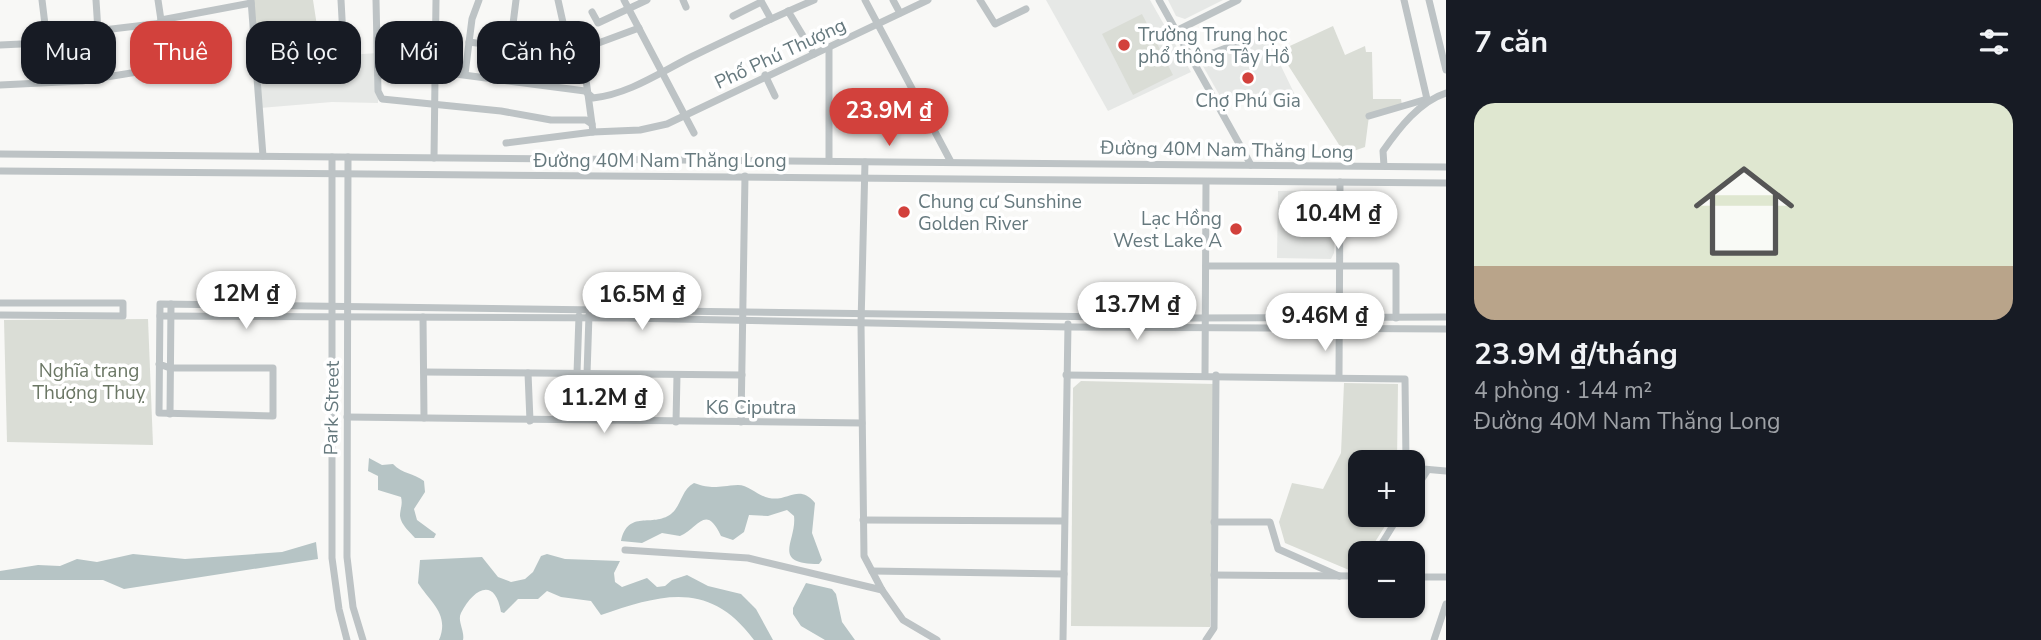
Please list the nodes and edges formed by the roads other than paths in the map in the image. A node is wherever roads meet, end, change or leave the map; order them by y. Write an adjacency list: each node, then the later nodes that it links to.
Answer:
1 (42, 0): 30 (street)
2 (96, 0): 31 (street)
3 (158, 0): 32 (street)
4 (341, 0): 34 (street)
5 (376, 0): 35 (street)
6 (436, 0): 36 (street)
7 (479, 0): 42 (street)
8 (516, 0): 37 (street)
9 (558, 0): 38 (street)
10 (624, 0): 24 (street)
11 (646, 0): 24 (street)
12 (814, 0): 25 (street)
13 (865, 0): 39 (street)
14 (892, 0): 27 (street)
15 (928, 0): 27 (street, Phố Phú Thượng)
16 (980, 0): 23 (street)
17 (1159, 0): 41 (street)
18 (1238, 0): 41 (street)
19 (1404, 0): 63 (street)
20 (1430, 0): 51 (street)
21 (251, 1): 33 (street); 71 (street)
22 (761, 1): 28 (street); 29 (street)
23 (1026, 9)
24 (629, 10): 26 (street); 40 (street)
25 (788, 11): 29 (street); 49 (street)
26 (592, 12)
27 (900, 13): 39 (street, Phố Phú Thượng)
28 (733, 16)
29 (771, 19): 52 (street)
30 (45, 21)
31 (97, 21)
32 (161, 21)
33 (165, 21)
34 (342, 21)
35 (377, 21)
36 (435, 21)
37 (513, 21)
38 (563, 21)
39 (878, 23): 48 (street, Phố Phú Thượng); 77 (street)
40 (639, 28): 44 (street); 52 (street)
41 (1176, 32): 50 (street)
42 (469, 42): 43 (street); 53 (street)
43 (477, 43)
44 (600, 43)
45 (1239, 43): 50 (street)
46 (21, 44): 47 (street)
47 (0, 45)
48 (829, 48): 49 (street, Phố Phú Thượng); 75 (street)
49 (814, 54): 54 (street, Phố Phú Thượng)
50 (1192, 61): 78 (street)
51 (1446, 70)
52 (662, 72): 60 (street); 66 (street)
53 (465, 74): 60 (street)
54 (765, 75): 62 (street); 66 (street, Phố Phú Thượng)
55 (21, 84): 59 (street)
56 (378, 84): 64 (street)
57 (433, 84): 64 (street)
58 (587, 84): 60 (street)
59 (0, 85)
60 (589, 92): 67 (street)
61 (1446, 93): 63 (street)
62 (775, 96)
63 (1427, 99): 65 (street); 80 (street)
64 (433, 104): 67 (street); 74 (street)
65 (1369, 116)
66 (683, 117): 67 (street, Phố Phú Thượng); 68 (street)
67 (593, 128): 69 (street)
68 (694, 133)
69 (506, 143)
70 (0, 155): 71 (street, Đường 40M Nam Thăng Long)
71 (263, 156): 72 (street, Đường 40M Nam Thăng Long)
72 (332, 157): 73 (street, Đường 40M Nam Thăng Long); 83 (street, Park Street)
73 (348, 157): 74 (street, Đường 40M Nam Thăng Long); 84 (street, Park Street)
74 (434, 158): 75 (street, Đường 40M Nam Thăng Long)
75 (829, 161): 76 (street, Đường 40M Nam Thăng Long)
76 (865, 162): 77 (street, Đường 40M Nam Thăng Long); 86 (street)
77 (951, 162): 78 (street, Đường 40M Nam Thăng Long)
78 (1251, 165): 79 (street, Đường 40M Nam Thăng Long)
79 (1296, 165): 80 (street, Đường 40M Nam Thăng Long); 88 (street)
80 (1384, 166): 81 (street, Đường 40M Nam Thăng Long)
81 (1446, 167)
82 (0, 171): 83 (street, Đường 40M Nam Thăng Long)
83 (332, 174): 84 (street, Đường 40M Nam Thăng Long); 95 (street, Park Street)
84 (348, 174): 85 (street, Đường 40M Nam Thăng Long); 96 (street, Park Street)
85 (745, 176): 86 (street, Đường 40M Nam Thăng Long); 99 (street)
86 (865, 178): 87 (street, Đường 40M Nam Thăng Long); 100 (street)
87 (1206, 182): 88 (street, Đường 40M Nam Thăng Long); 91 (street)
88 (1296, 182): 89 (street, Đường 40M Nam Thăng Long)
89 (1340, 182): 90 (street, Đường 40M Nam Thăng Long); 92 (street)
90 (1446, 183)
91 (1206, 265): 92 (street); 111 (street)
92 (1339, 265): 112 (street); 113 (street)
93 (0, 303): 101 (street)
94 (171, 304): 95 (street); 102 (street); 103 (street)
95 (332, 306): 96 (street); 107 (street, Park Street)
96 (347, 306): 97 (street); 108 (street, Park Street)
97 (579, 308): 98 (street); 109 (street)
98 (589, 308): 99 (street); 110 (street)
99 (744, 311): 100 (street); 114 (street)
100 (861, 313): 104 (street); 115 (street)
101 (0, 315)
102 (160, 316): 103 (street); 122 (street)
103 (171, 316): 107 (street); 123 (street)
104 (1068, 316): 111 (street); 116 (street)
105 (423, 317): 108 (street); 109 (street); 124 (street)
106 (1446, 317): 112 (street)
107 (332, 318): 108 (street); 121 (street, Park Street)
108 (347, 318): 120 (street, Park Street)
109 (579, 318): 110 (street); 126 (street)
110 (589, 318): 114 (street); 127 (street)
111 (1207, 318): 113 (street); 117 (street)
112 (1396, 318): 113 (street)
113 (1339, 319): 119 (street)
114 (744, 320): 115 (street); 129 (street)
115 (861, 324): 116 (street); 140 (street)
116 (1068, 327): 117 (street); 130 (street)
117 (1206, 328): 119 (street); 131 (street)
118 (1446, 328): 119 (street)
119 (1339, 329): 133 (street)
120 (347, 356): 121 (street); 135 (street, Park Street)
121 (332, 357): 157 (street, Park Street)
122 (159, 364): 123 (street); 134 (street)
123 (170, 368): 134 (street); 134 (street)
124 (424, 372): 125 (street); 136 (street)
125 (528, 373): 126 (street); 137 (street)
126 (577, 373): 127 (street)
127 (587, 374): 128 (street)
128 (677, 375): 129 (street); 138 (street)
129 (742, 375): 139 (street)
130 (1066, 375): 131 (street); 145 (street)
131 (1205, 375): 132 (street)
132 (1216, 375): 133 (street); 146 (street)
133 (1339, 377): 141 (street)
134 (170, 414)
135 (346, 417): 136 (street, K6 Ciputra); 158 (street, Park Street)
136 (424, 418): 137 (street, K6 Ciputra)
137 (530, 421): 138 (street, K6 Ciputra)
138 (676, 422): 139 (street, K6 Ciputra)
139 (741, 422): 140 (street, K6 Ciputra)
140 (862, 423): 144 (street)
141 (1406, 450)
142 (1426, 471): 143 (street)
143 (1446, 471)
144 (863, 520): 145 (street); 148 (street)
145 (1064, 521): 149 (street)
146 (1214, 522): 150 (street); 151 (street)
147 (625, 550): 155 (street)
148 (872, 572): 149 (street); 155 (street)
149 (1064, 574): 160 (street)
150 (1214, 575): 151 (street); 161 (street)
151 (1339, 576): 152 (street)
152 (1348, 576)
153 (1425, 577): 154 (street)
154 (1446, 577)
155 (882, 590): 159 (street)
156 (1446, 604): 162 (street)
157 (347, 640)
158 (363, 640)
159 (937, 640)
160 (1063, 640)
161 (1206, 640)
162 (1434, 640)

